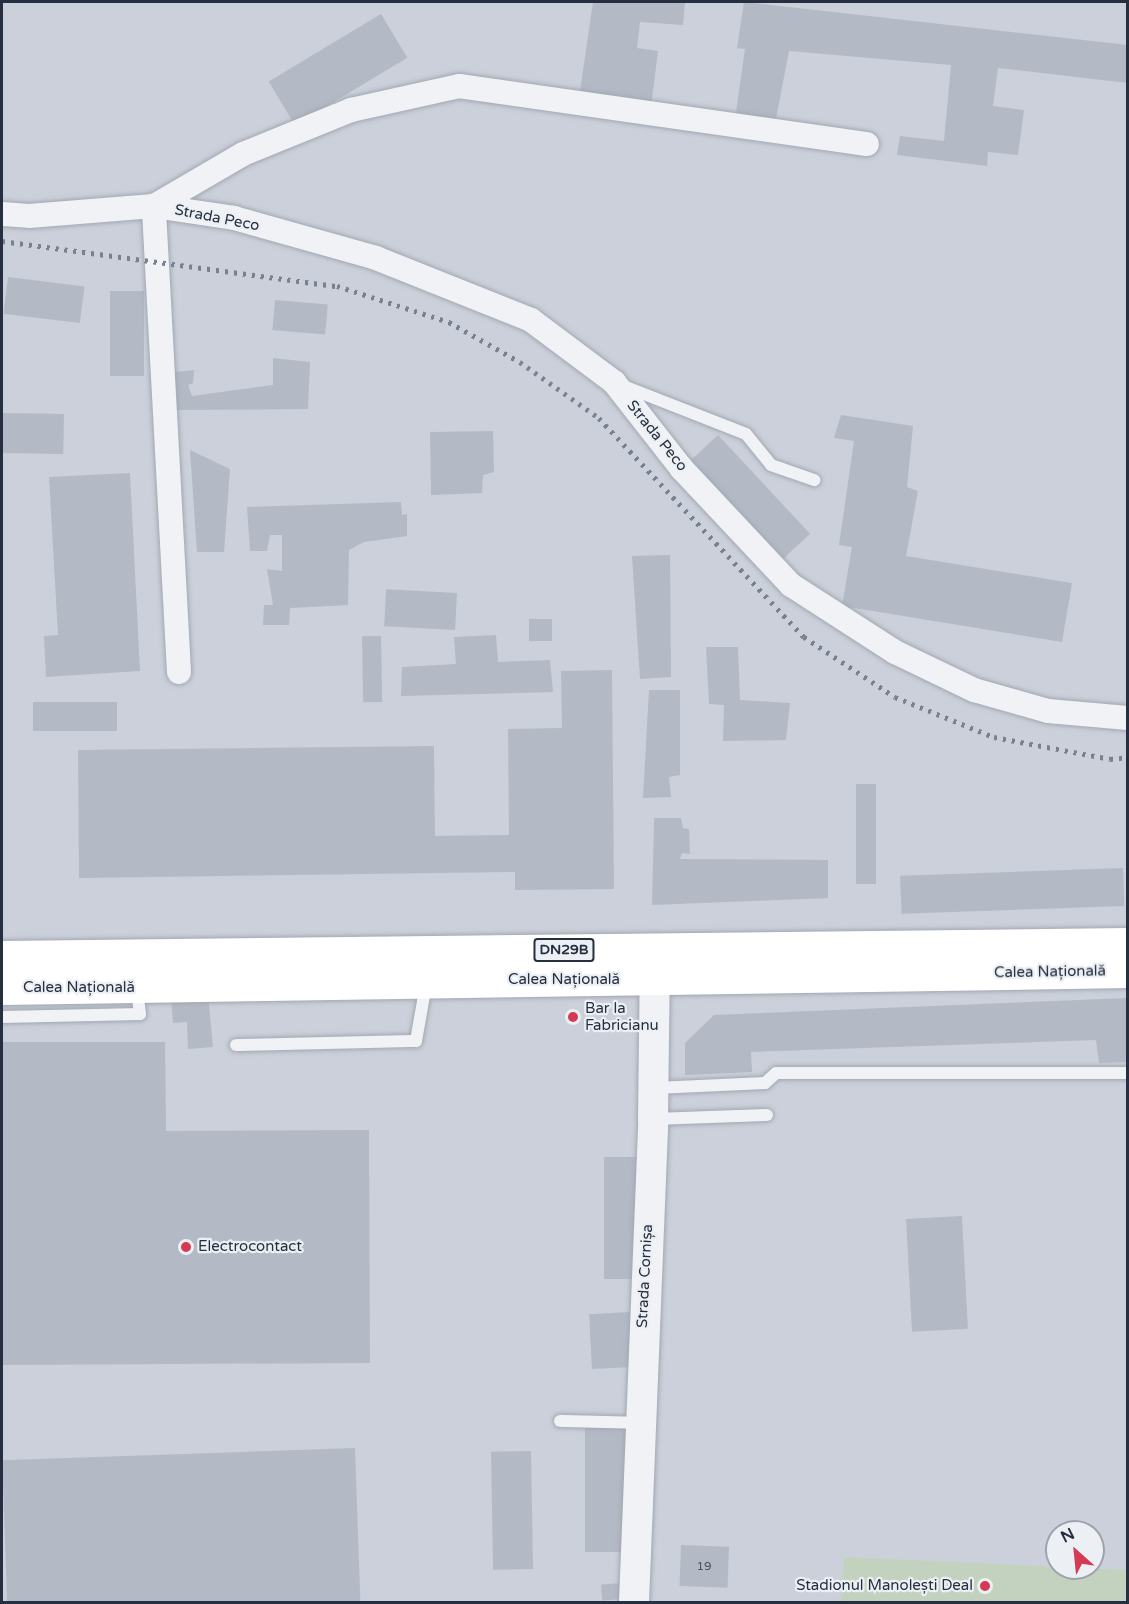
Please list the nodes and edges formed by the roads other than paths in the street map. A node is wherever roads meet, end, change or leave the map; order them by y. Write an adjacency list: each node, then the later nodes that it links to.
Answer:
1 (867, 144): 2 (street, Strada Peco)
2 (154, 206): 3 (street, Strada Peco); 4 (street, Strada Peco); 6 (street, Strada Peco)
3 (2, 214)
4 (614, 382): 5 (lane); 7 (street, Strada Peco)
5 (814, 480)
6 (179, 672)
7 (1128, 718)
8 (1128, 944): 10 (main road, Calea Națională / DN29B)
9 (2, 957): 10 (main road, Calea Națională / DN29B)
10 (654, 964): 11 (main road, Calea Națională / DN29B); 12 (main road, Calea Națională / DN29B); 18 (street, Strada Cornișa)
11 (1128, 971)
12 (426, 981): 14 (main road, Calea Națională / DN29B); 16 (lane)
13 (2, 988): 14 (main road, Calea Națională / DN29B)
14 (136, 988): 15 (lane)
15 (2, 1017)
16 (236, 1046)
17 (1128, 1073): 18 (lane)
18 (653, 1088): 20 (street, Strada Cornișa)
19 (766, 1115): 20 (lane)
20 (653, 1119): 22 (street, Strada Cornișa)
21 (560, 1421): 22 (lane)
22 (640, 1423): 23 (street, Strada Cornișa)
23 (634, 1602)

